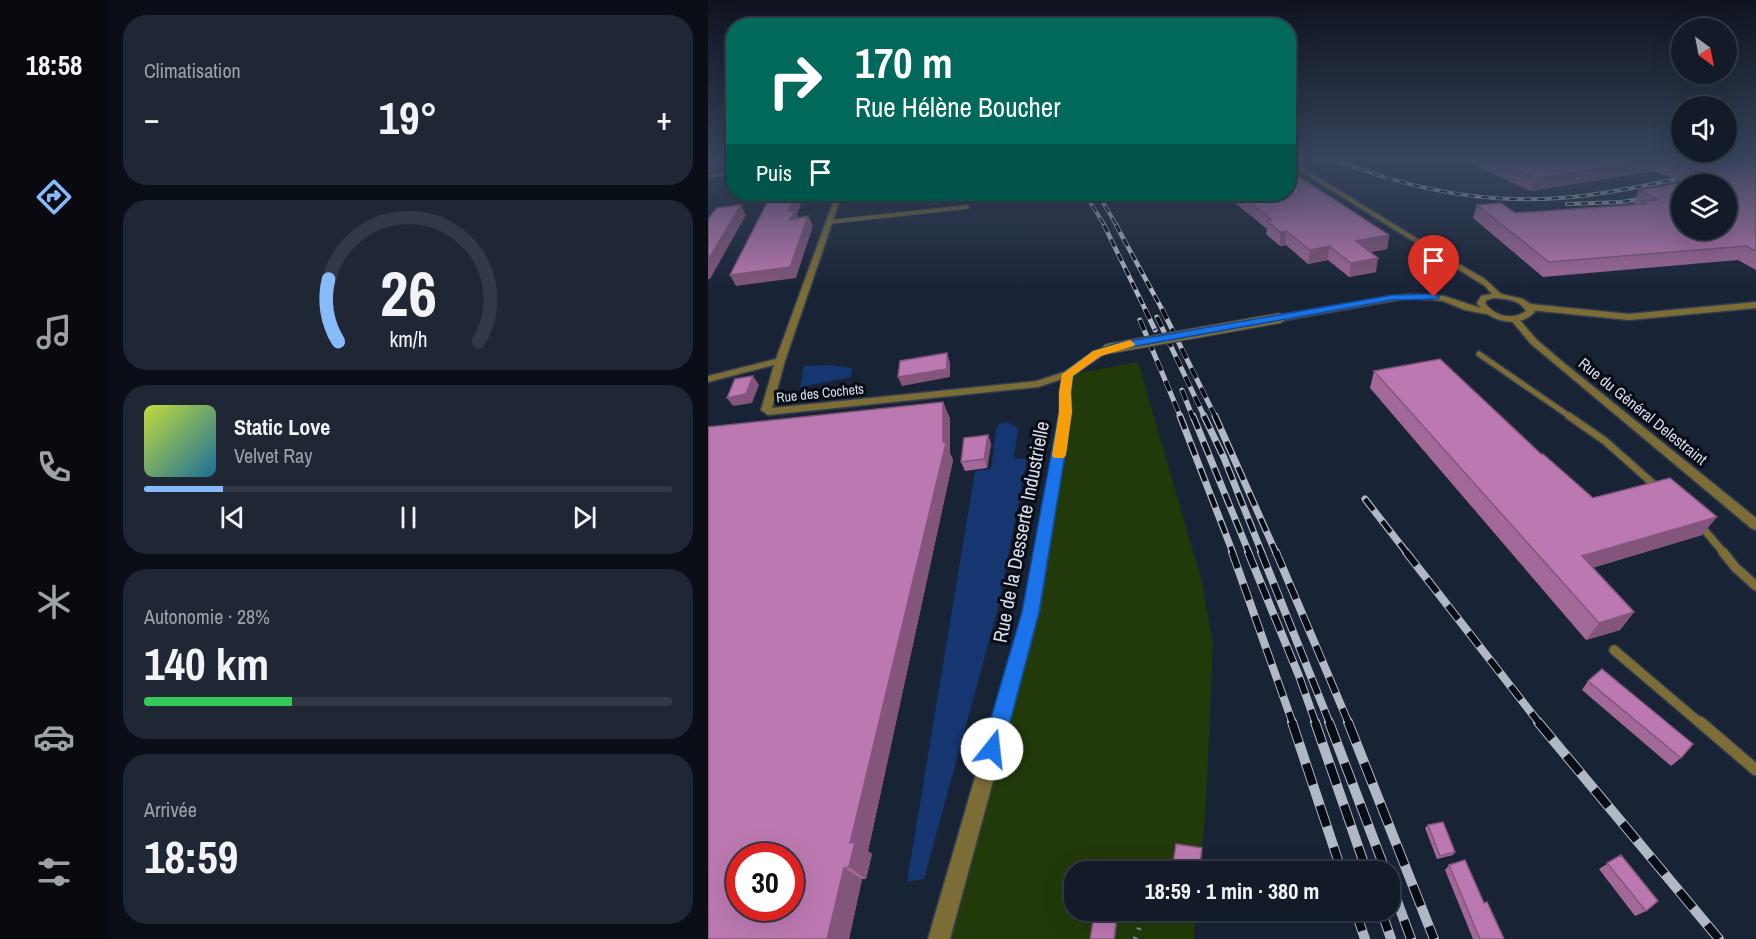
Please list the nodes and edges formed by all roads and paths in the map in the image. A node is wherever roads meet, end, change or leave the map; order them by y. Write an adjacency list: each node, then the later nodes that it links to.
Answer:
1 (835, 203): 4 (street, Rue des Cochets)
2 (1356, 203): 5 (street)
3 (967, 207): 4 (lane)
4 (830, 222): 11 (street, Rue des Cochets)
5 (1498, 296): 7 (street); 8 (street)
6 (1756, 305): 7 (street)
7 (1530, 307): 9 (street)
8 (1486, 311): 9 (street); 12 (street, bridge)
9 (1514, 319): 16 (street, Rue du Général Delestraint)
10 (1479, 354): 14 (lane)
11 (780, 361): 12 (street, Rue des Cochets); 13 (street)
12 (1068, 374): 21 (street, Rue de la Desserte Industrielle)
13 (708, 379)
14 (1666, 495)
15 (1692, 518): 17 (lane)
16 (1756, 525)
17 (1756, 586)
18 (1614, 650): 19 (lane)
19 (1756, 770)
20 (1142, 921): 22 (path)
21 (939, 939)
22 (1135, 939)

